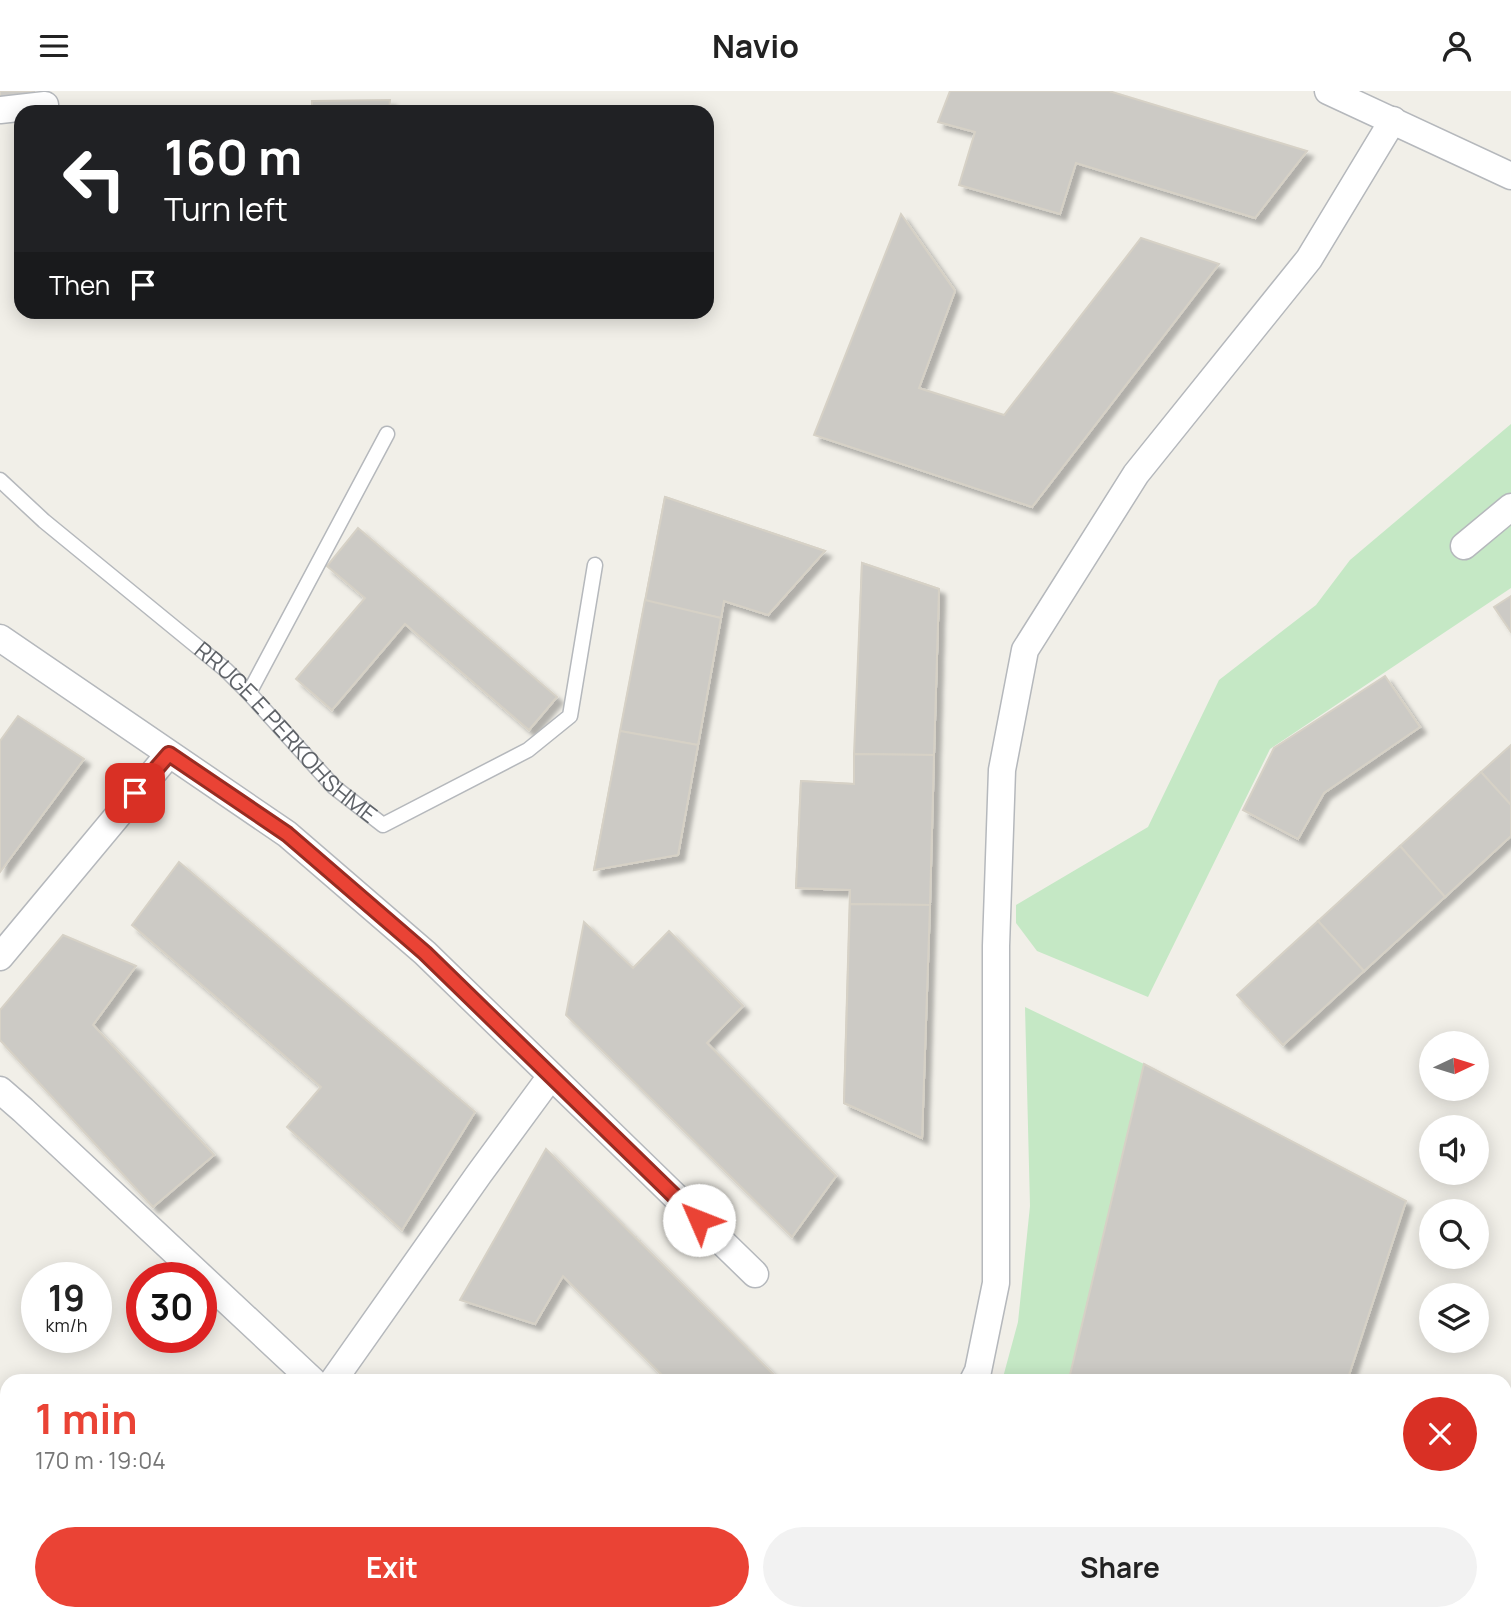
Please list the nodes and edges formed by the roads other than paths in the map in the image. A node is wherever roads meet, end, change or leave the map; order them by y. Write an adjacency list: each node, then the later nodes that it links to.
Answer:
1 (1328, 91): 2 (street)
2 (1393, 120): 3 (street); 18 (street)
3 (1511, 176)
4 (387, 433): 10 (lane)
5 (0, 480): 10 (lane, RRUGE E PERKOHSHME)
6 (1511, 507): 7 (street)
7 (1464, 547)
8 (595, 565): 10 (lane, RRUGE E PERKOHSHME)
9 (0, 638): 11 (street)
10 (249, 693)
11 (169, 754): 12 (street); 13 (street)
12 (0, 957)
13 (551, 1076): 15 (street); 17 (street)
14 (0, 1090): 16 (street)
15 (755, 1274)
16 (306, 1374)
17 (338, 1374)
18 (976, 1374)

